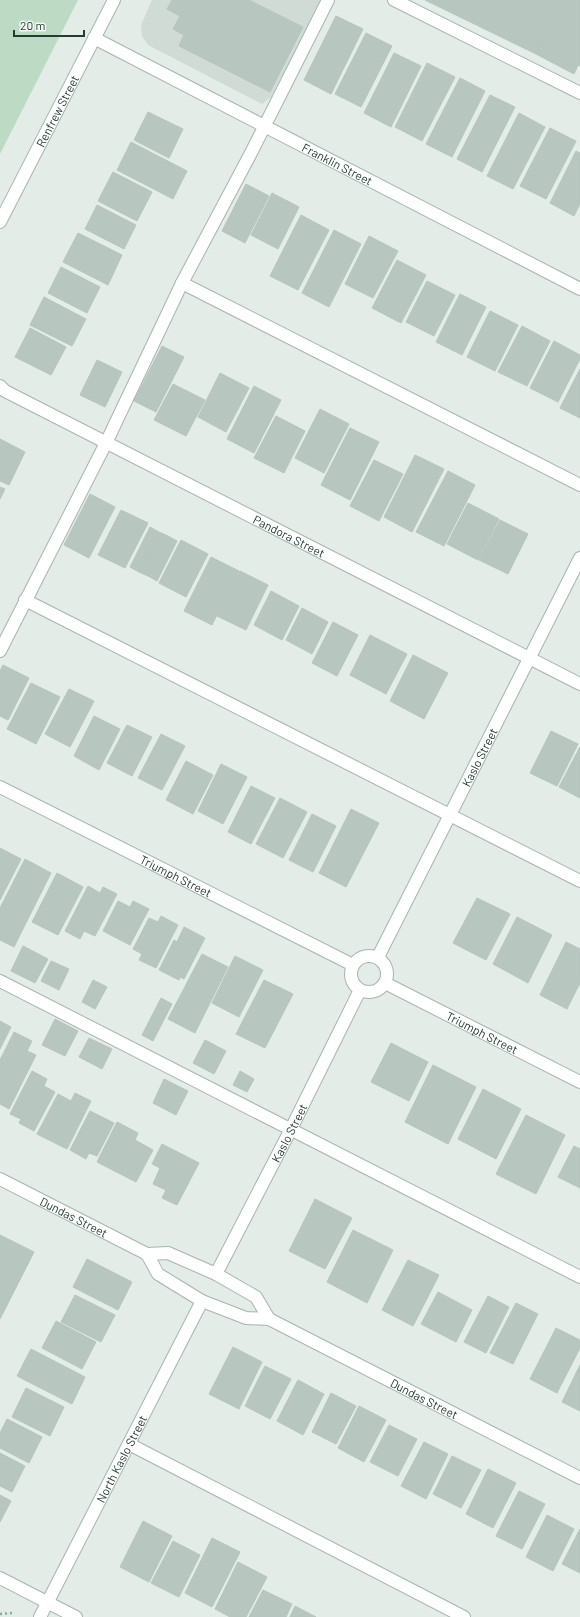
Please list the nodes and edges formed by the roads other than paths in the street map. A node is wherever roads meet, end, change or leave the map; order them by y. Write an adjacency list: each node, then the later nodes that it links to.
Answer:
1 (114, 0): 4 (street, Renfrew Street)
2 (328, 0): 6 (street)
3 (394, 0): 5 (street)
4 (94, 38): 6 (street, Franklin Street); 7 (street, Renfrew Street)
5 (580, 93)
6 (264, 127): 8 (street); 9 (street, Franklin Street)
7 (0, 222)
8 (182, 283): 11 (street); 12 (street)
9 (580, 289)
10 (0, 386): 11 (street, Pandora Street)
11 (106, 442): 14 (street); 16 (street, Pandora Street)
12 (580, 485)
13 (580, 558): 16 (street, Kaslo Street)
14 (25, 600): 15 (street); 19 (street)
15 (0, 650)
16 (530, 658): 17 (street, Pandora Street); 19 (street, Kaslo Street)
17 (580, 684)
18 (0, 787): 22 (street, Triumph Street)
19 (450, 815): 20 (street); 21 (street, Kaslo Street)
20 (580, 881)
21 (378, 957): 22 (street); 24 (street)
22 (353, 965): 25 (street)
23 (0, 981): 27 (street)
24 (385, 983): 25 (street); 26 (street, Triumph Street)
25 (360, 990): 27 (street, Kaslo Street)
26 (580, 1082)
27 (291, 1129): 30 (street, Kaslo Street); 31 (street)
28 (0, 1179): 29 (street, Dundas Street)
29 (147, 1254): 30 (street, Dundas Street); 32 (street, Dundas Street)
30 (216, 1274): 33 (street, Dundas Street)
31 (580, 1278)
32 (202, 1301): 33 (street, Dundas Street); 34 (street, North Kaslo Street)
33 (268, 1319): 35 (street, Dundas Street)
34 (129, 1444): 37 (street, North Kaslo Street); 40 (street)
35 (580, 1478)
36 (0, 1578): 37 (street)
37 (47, 1602): 38 (street, North Kaslo Street); 39 (street)
38 (40, 1617)
39 (76, 1617)
40 (464, 1617)

